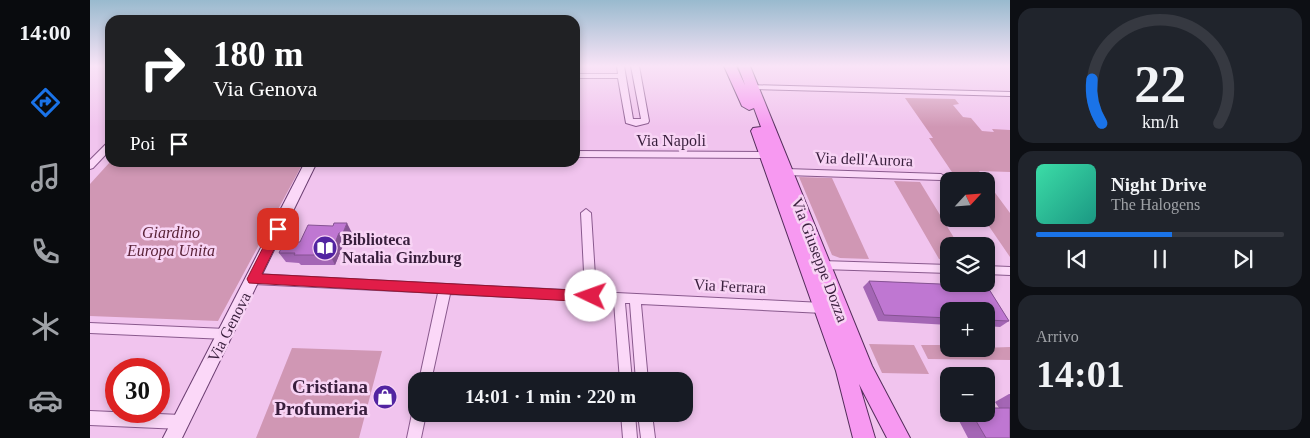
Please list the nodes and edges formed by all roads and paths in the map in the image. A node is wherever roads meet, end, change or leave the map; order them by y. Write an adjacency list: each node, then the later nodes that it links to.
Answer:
1 (624, 86): 2 (street)
2 (639, 86)
3 (749, 86): 9 (main road, Via Giuseppe Dozza)
4 (750, 86): 12 (main road, Via Giuseppe Dozza)
5 (868, 86): 6 (street)
6 (1010, 94)
7 (105, 150): 10 (street)
8 (580, 154): 9 (street, Via Napoli)
9 (767, 155): 24 (main road, Via Giuseppe Dozza)
10 (90, 166)
11 (309, 167): 19 (street, Via Genova)
12 (786, 172): 13 (street, Via dell'Aurora); 15 (main road, Via Giuseppe Dozza)
13 (940, 177)
14 (586, 213): 21 (street)
15 (822, 265): 16 (street); 40 (main road, Via Giuseppe Dozza)
16 (940, 269)
17 (995, 270): 18 (street)
18 (1010, 271)
19 (254, 279): 20 (street, Via Ferrara); 26 (street, Via Genova)
20 (445, 289): 21 (street, Via Ferrara); 27 (street)
21 (591, 296): 22 (street, Via Ferrara)
22 (619, 298): 23 (street, Via Ferrara); 28 (street)
23 (634, 299): 24 (street, Via Ferrara); 29 (street)
24 (823, 308): 39 (main road, Via Giuseppe Dozza)
25 (90, 328): 26 (street)
26 (226, 334): 31 (street, Via Genova)
27 (428, 372)
28 (625, 372)
29 (641, 372)
30 (90, 418): 31 (street)
31 (181, 422): 35 (street, Via Genova)
32 (417, 422): 36 (street)
33 (629, 422): 37 (street)
34 (646, 422): 38 (street)
35 (172, 438)
36 (414, 438)
37 (630, 438)
38 (648, 438)
39 (864, 438)
40 (899, 438)

